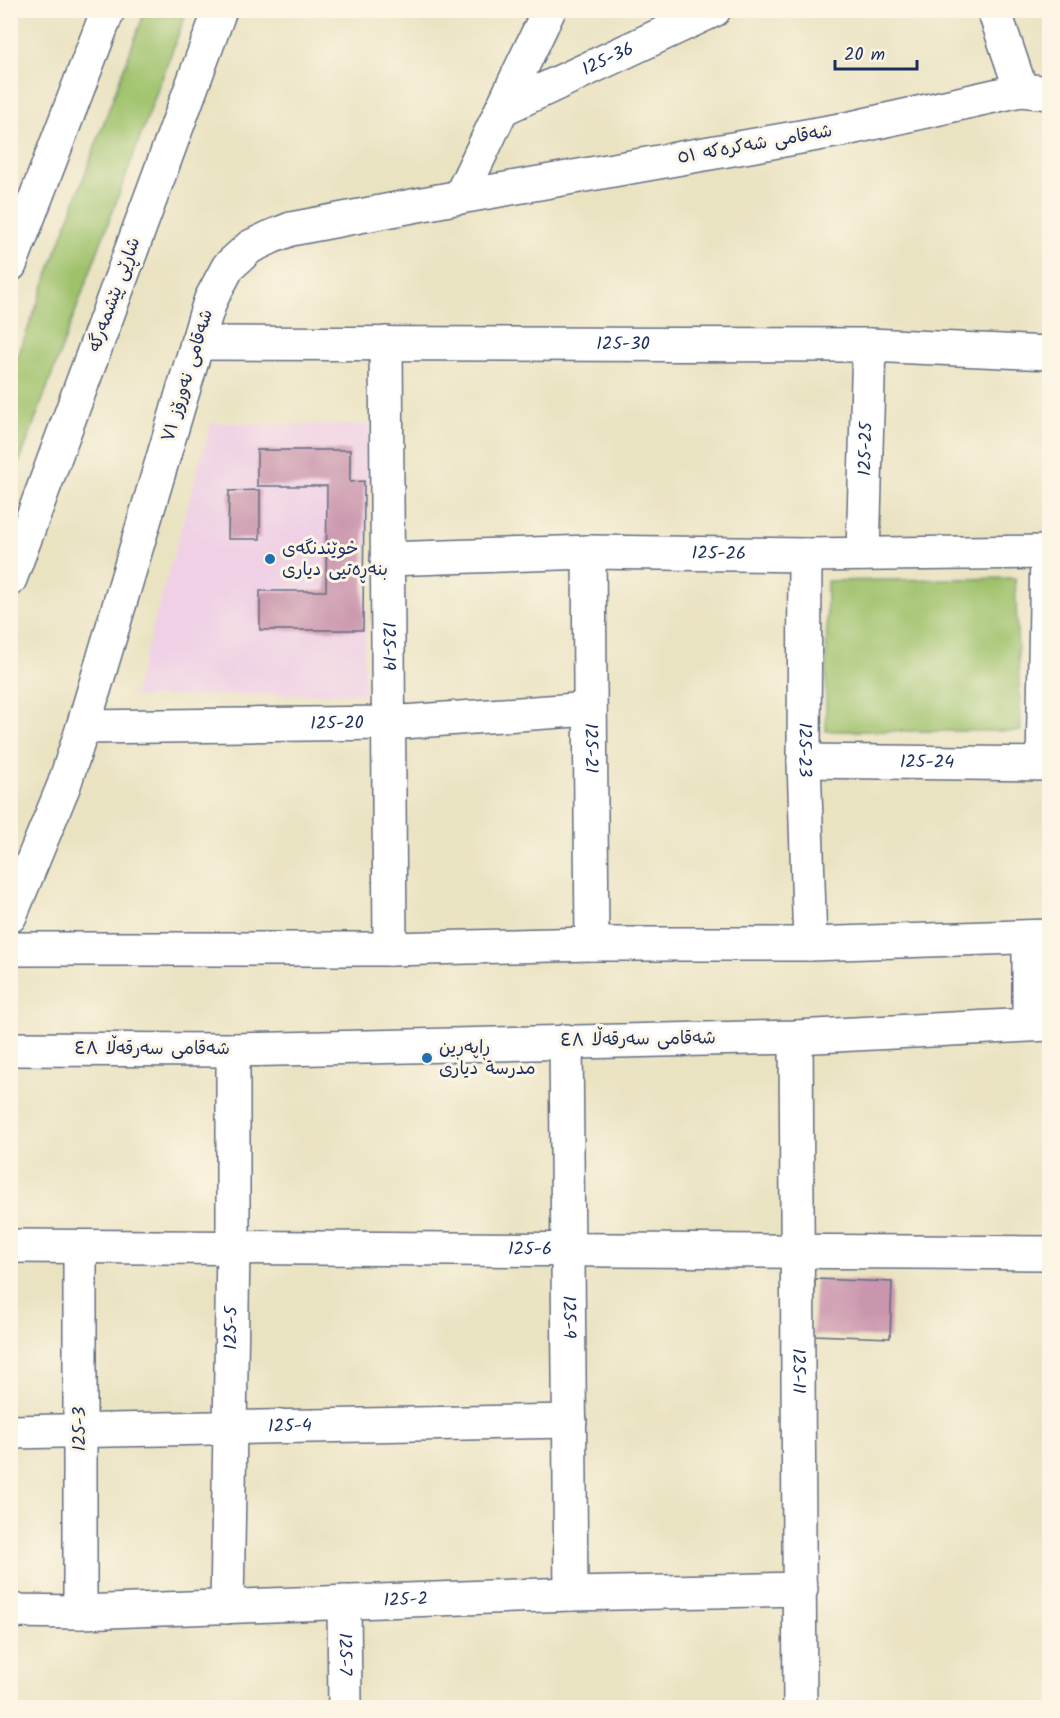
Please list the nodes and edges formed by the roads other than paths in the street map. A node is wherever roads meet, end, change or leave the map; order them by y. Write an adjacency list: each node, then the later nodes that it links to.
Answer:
1 (108, 10): 9 (main road)
2 (220, 10): 19 (main road, شاڕێی پێشمەرگە)
3 (549, 10): 7 (main road)
4 (714, 10): 7 (main road, 125-36)
5 (994, 10): 6 (main road)
6 (1035, 92): 8 (main road, شەقامی شەکرەکە ٥١)
7 (502, 109): 8 (main road)
8 (459, 197): 11 (main road, شەقامی نەورۆز ٧١)
9 (10, 266)
10 (386, 343): 11 (main road, 125-30); 12 (main road, 125-30); 18 (main road, 125-19)
11 (197, 344): 22 (main road, شەقامی نەورۆز ٧١)
12 (869, 345): 13 (main road, 125-30); 16 (main road, 125-25)
13 (1050, 353)
14 (589, 552): 17 (main road, 125-26); 18 (main road, 125-26); 20 (main road, 125-21)
15 (1048, 552): 16 (main road, 125-26); 24 (main road)
16 (863, 554): 17 (main road, 125-26)
17 (805, 555): 23 (main road, 125-23)
18 (387, 559): 21 (main road, 125-19)
19 (10, 579)
20 (590, 709): 21 (main road, 125-20); 27 (main road, 125-21)
21 (388, 723): 22 (main road, 125-20); 30 (main road, 125-19)
22 (83, 727): 25 (main road, شەقامی نەورۆز ٧١)
23 (804, 761): 24 (main road, 125-24); 28 (main road, 125-23)
24 (1046, 764)
25 (10, 916)
26 (1039, 936): 28 (main road); 31 (main road)
27 (592, 944): 28 (main road); 30 (main road)
28 (810, 944)
29 (10, 949): 30 (main road)
30 (390, 949)
31 (1039, 1024): 32 (main road, شەقامی سەرقەڵا ٤٨)
32 (796, 1037): 33 (main road, شەقامی سەرقەڵا ٤٨); 40 (main road, 125-11)
33 (566, 1041): 35 (main road, شەقامی سەرقەڵا ٤٨); 39 (main road, 125-9)
34 (10, 1049): 35 (main road, شەقامی سەرقەڵا ٤٨)
35 (233, 1050): 38 (main road, 125-5)
36 (10, 1246): 37 (main road, 125-6)
37 (80, 1246): 38 (main road, 125-6); 44 (main road, 125-3)
38 (233, 1248): 39 (main road, 125-6); 43 (main road, 125-5)
39 (568, 1250): 40 (main road, 125-6); 42 (main road, 125-9)
40 (798, 1251): 41 (main road, 125-6); 46 (main road, 125-11)
41 (1050, 1253)
42 (570, 1421): 43 (main road, 125-4); 47 (main road, 125-9)
43 (230, 1429): 44 (main road, 125-4); 49 (main road, 125-5)
44 (80, 1431): 45 (main road, 125-4); 51 (main road, 125-3)
45 (10, 1432)
46 (801, 1589): 47 (main road, 125-2); 53 (main road, 125-11)
47 (571, 1594): 48 (main road, 125-2)
48 (344, 1602): 49 (main road, 125-2); 52 (main road, 125-7)
49 (227, 1607): 51 (main road, 125-2)
50 (10, 1611): 51 (main road, 125-2)
51 (80, 1612)
52 (345, 1707)
53 (800, 1707)

